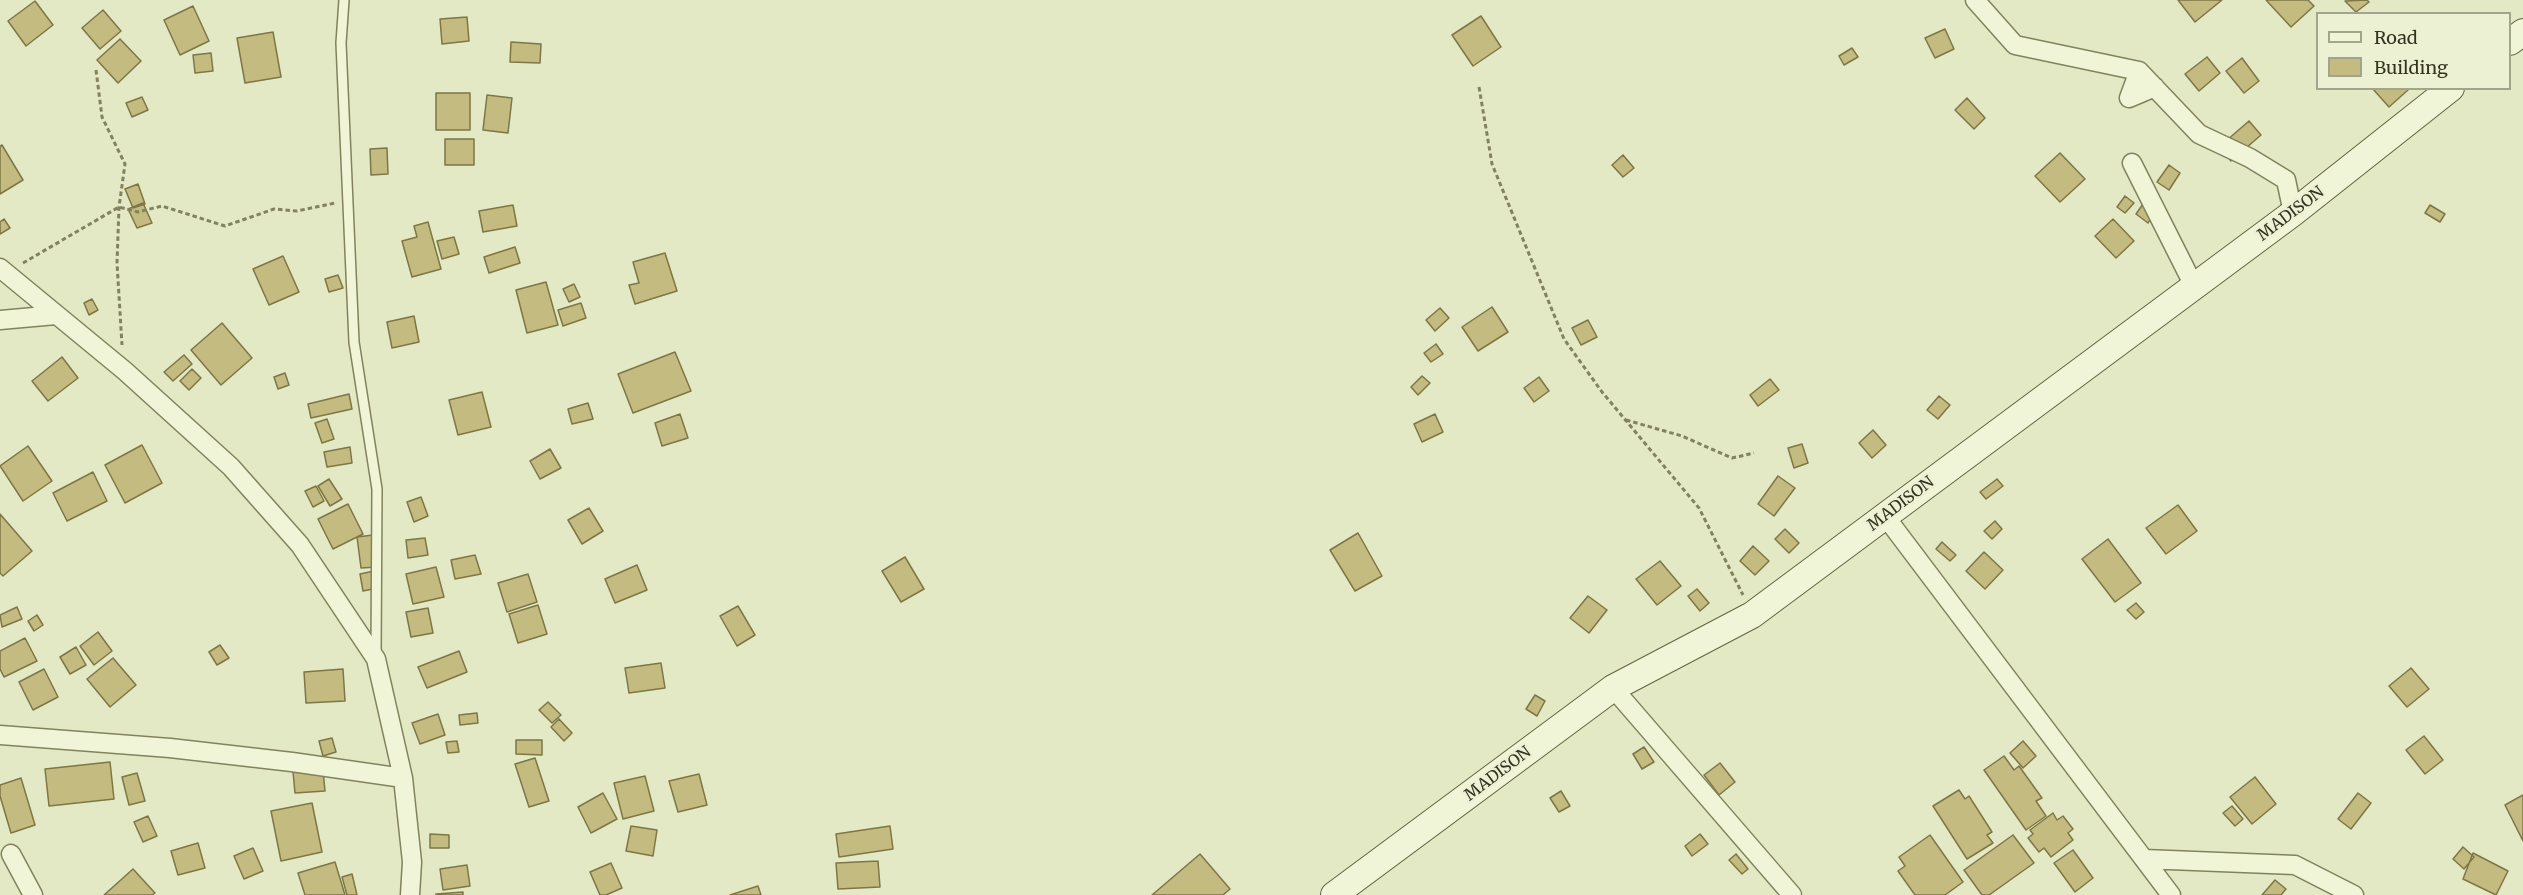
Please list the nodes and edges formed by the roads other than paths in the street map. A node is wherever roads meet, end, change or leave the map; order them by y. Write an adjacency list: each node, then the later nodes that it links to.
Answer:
1 (344, 0): 15 (lane)
2 (1975, 0): 5 (street)
3 (2523, 32): 4 (street)
4 (2511, 41)
5 (2139, 71): 6 (street); 6 (street)
6 (2155, 87): 9 (street)
7 (2448, 90): 9 (street, MADISON)
8 (2132, 163): 11 (street)
9 (2293, 213): 11 (street, MADISON)
10 (3, 270): 12 (street)
11 (2194, 286): 14 (street, MADISON)
12 (56, 315): 13 (street); 15 (street)
13 (0, 320)
14 (1885, 516): 16 (street, MADISON); 20 (street)
15 (376, 659): 18 (street)
16 (1614, 688): 23 (street, MADISON); 24 (street)
17 (0, 735): 18 (street)
18 (404, 778): 22 (street)
19 (11, 854): 21 (street)
20 (2144, 859): 25 (street); 26 (street)
21 (33, 895)
22 (410, 895)
23 (1334, 895)
24 (1792, 895)
25 (2171, 895)
26 (2354, 895)

